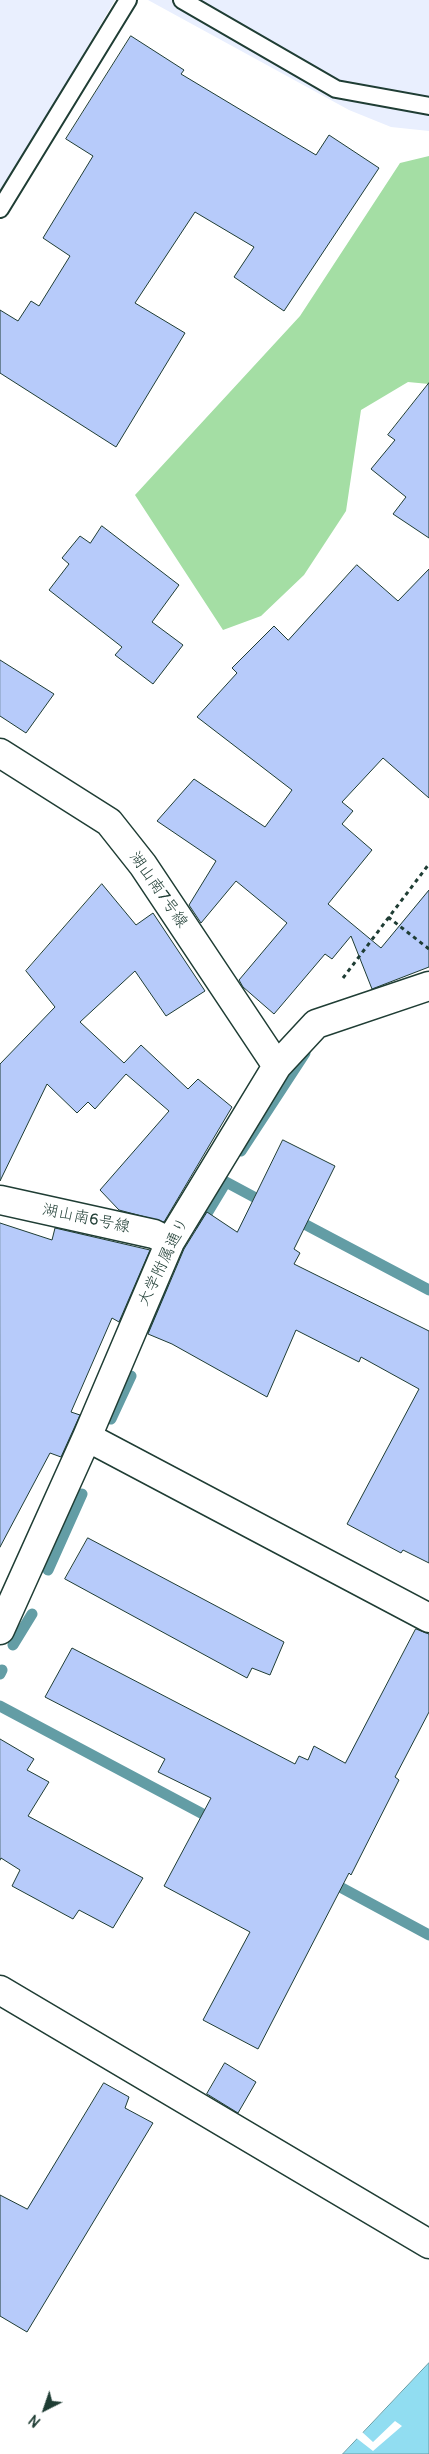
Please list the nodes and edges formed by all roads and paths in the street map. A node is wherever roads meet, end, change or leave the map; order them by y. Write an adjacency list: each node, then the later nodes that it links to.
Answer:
1 (128, 0): 4 (lane)
2 (182, 0): 3 (lane)
3 (429, 106)
4 (0, 209)
5 (0, 752): 11 (street, 湖山南7号線)
6 (429, 864): 7 (path)
7 (388, 917): 8 (path); 10 (path)
8 (429, 949)
9 (429, 986): 10 (street, 大学附属通り)
10 (316, 1024): 11 (street, 大学附属通り)
11 (277, 1066): 13 (street, 大学附属通り)
12 (0, 1200): 13 (street, 湖山南6号線)
13 (170, 1242): 14 (street, 大学附属通り)
14 (87, 1437): 15 (street); 16 (street, 大学附属通り)
15 (429, 1618)
16 (0, 1630)
17 (0, 1990): 18 (street)
18 (429, 2244)

